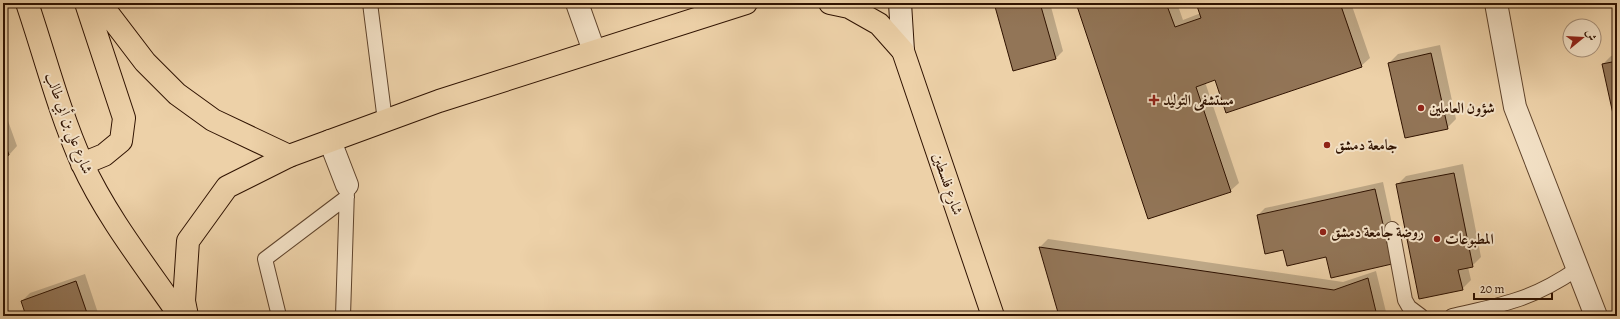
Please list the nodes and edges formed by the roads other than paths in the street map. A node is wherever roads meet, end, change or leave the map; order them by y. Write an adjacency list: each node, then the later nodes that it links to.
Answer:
1 (27, 3): 15 (main road, شارع علي بن أبي طالب)
2 (86, 3): 15 (main road)
3 (100, 3): 14 (main road)
4 (370, 3): 12 (lane)
5 (577, 3): 10 (street)
6 (746, 3): 10 (main road)
7 (830, 3): 11 (main road)
8 (900, 3): 11 (street)
9 (1496, 3): 18 (street)
10 (594, 51): 12 (main road)
11 (904, 51): 23 (main road, شارع فلسطين)
12 (385, 121): 13 (main road)
13 (330, 141): 14 (main road); 16 (street)
14 (289, 156): 20 (main road)
15 (82, 164): 19 (main road, شارع علي بن أبي طالب)
16 (347, 191): 21 (lane); 22 (lane)
17 (1392, 229): 24 (lane)
18 (1577, 269): 25 (lane); 26 (street)
19 (180, 316)
20 (187, 316)
21 (279, 316)
22 (342, 316)
23 (993, 316)
24 (1421, 316)
25 (1452, 316)
26 (1596, 316)

